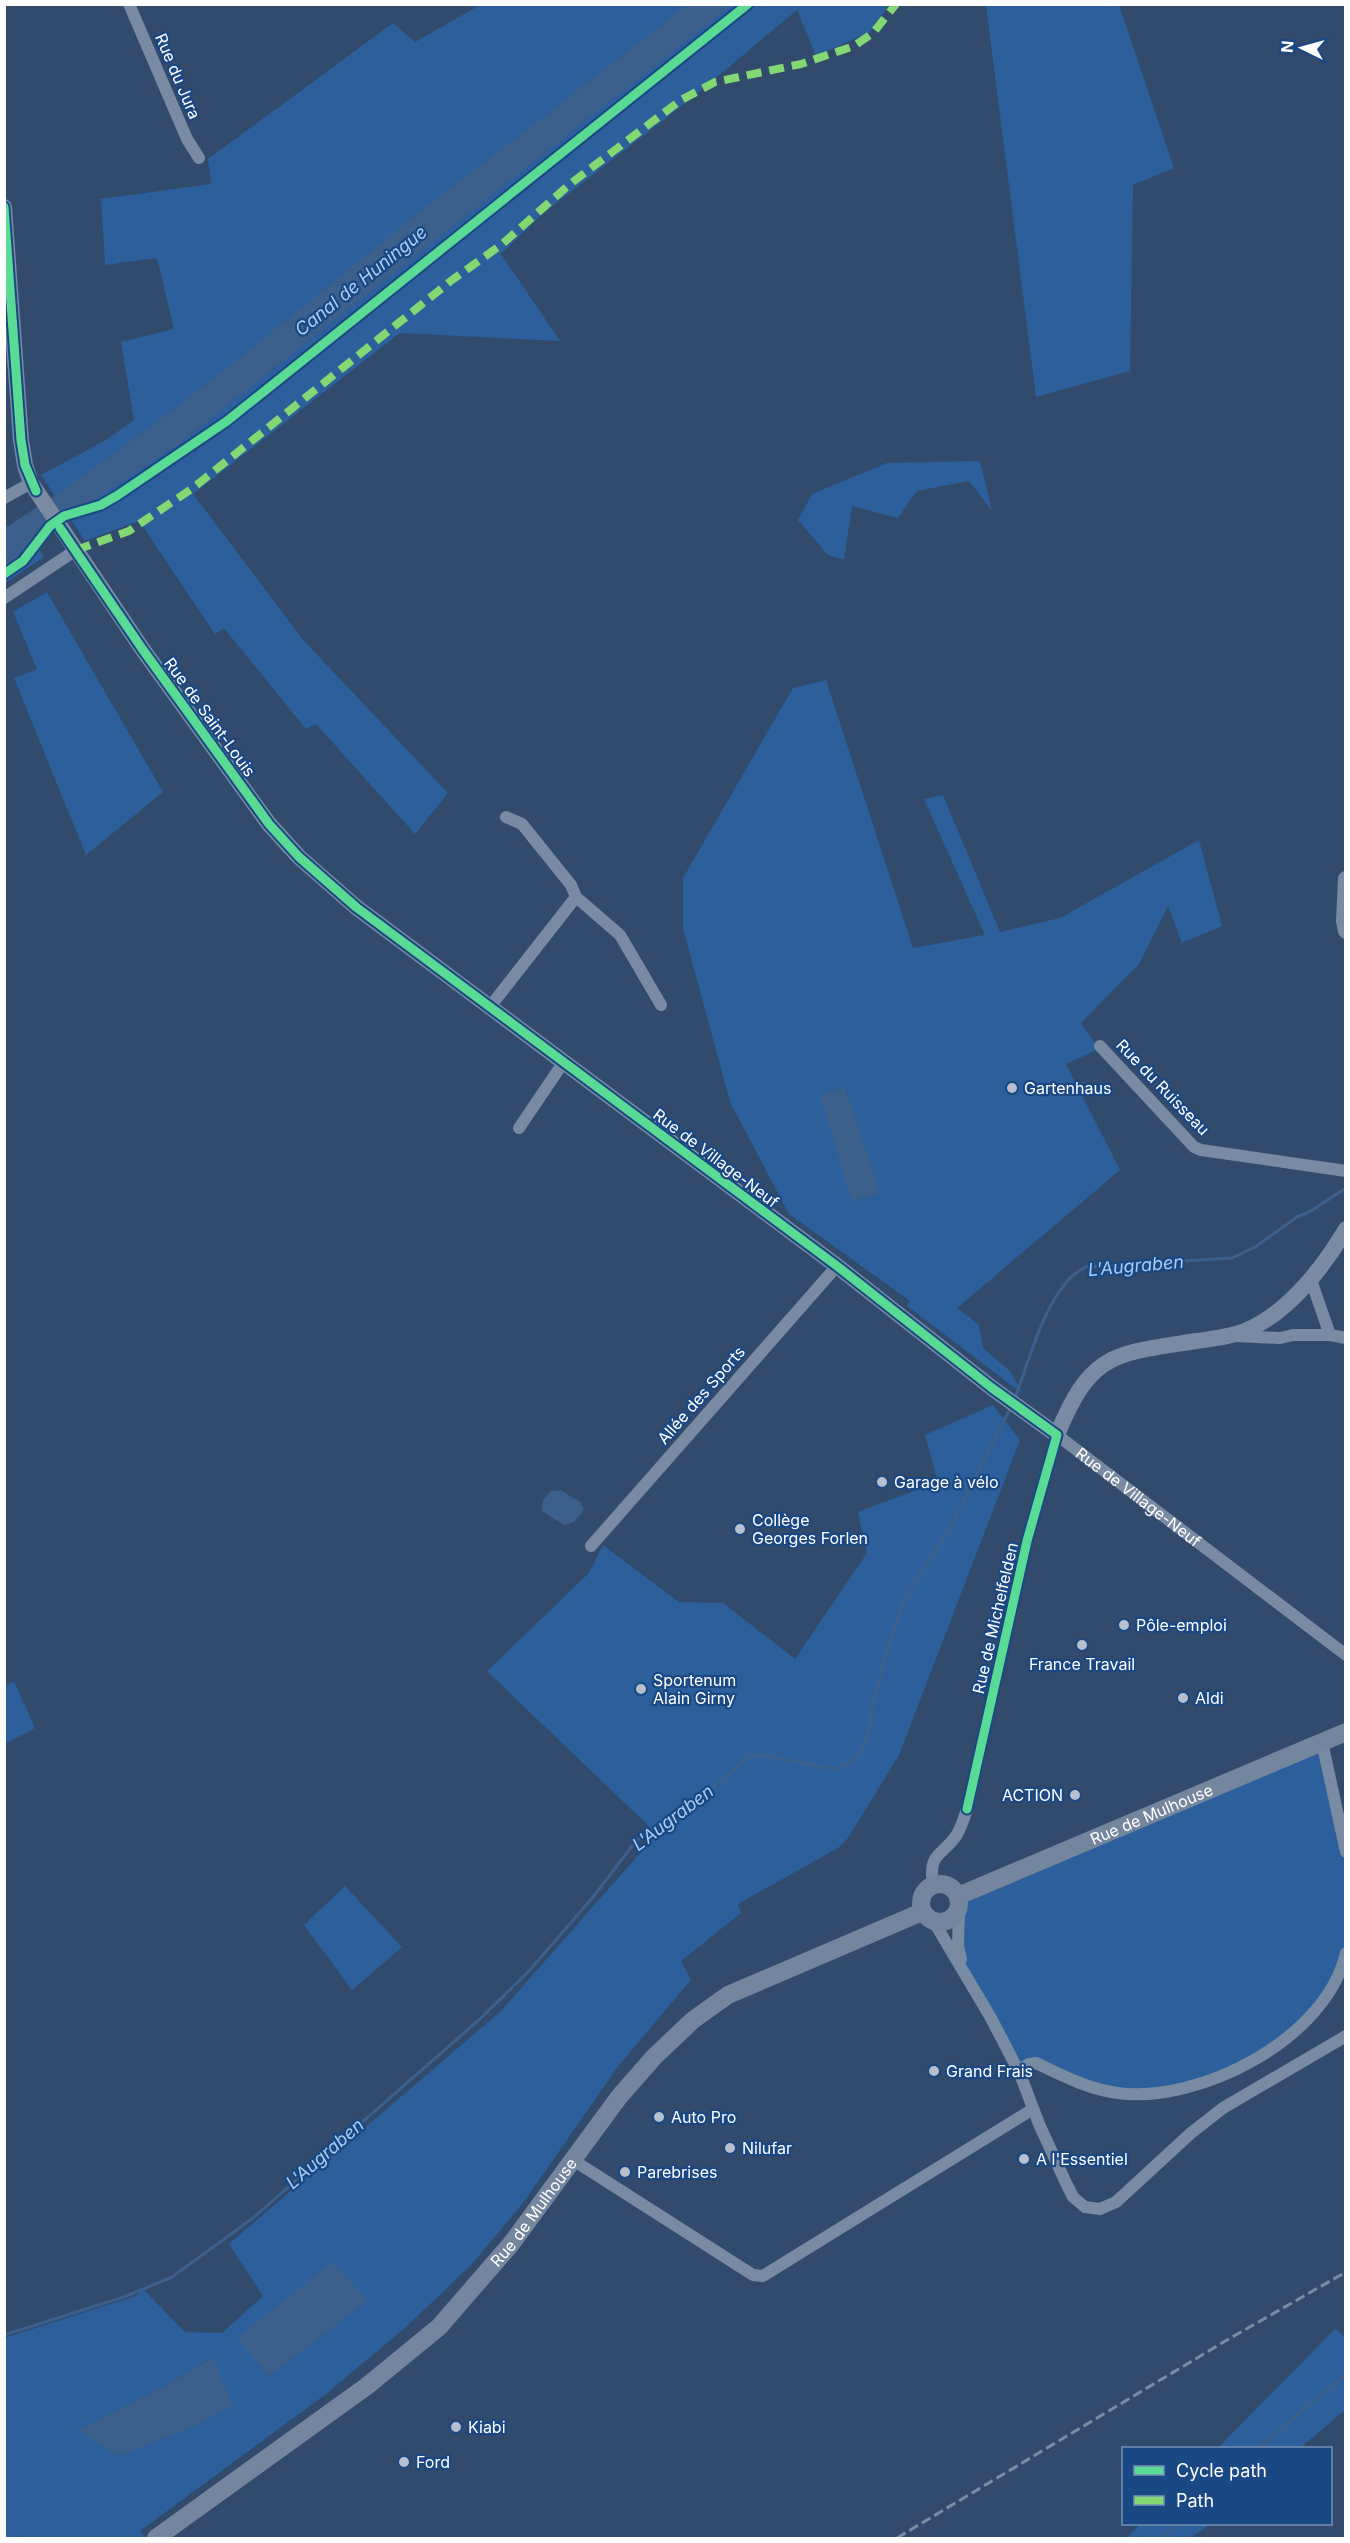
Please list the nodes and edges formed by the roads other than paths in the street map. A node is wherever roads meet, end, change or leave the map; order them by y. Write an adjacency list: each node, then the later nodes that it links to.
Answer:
1 (131, 5): 2 (street, Rue du Jura)
2 (199, 158)
3 (4, 207): 4 (street, Rue de Saint-Louis)
4 (34, 487): 5 (street); 6 (street, Rue de Saint-Louis)
5 (4, 498)
6 (76, 550): 7 (street); 11 (street, Rue de Saint-Louis)
7 (4, 598)
8 (506, 818): 10 (street)
9 (1346, 879): 12 (street)
10 (576, 897): 13 (street); 14 (street)
11 (356, 907): 14 (street, Rue de Village-Neuf)
12 (1346, 931)
13 (661, 1005)
14 (489, 1008): 16 (street, Rue de Village-Neuf)
15 (1100, 1046): 18 (street, Rue du Ruisseau)
16 (563, 1063): 17 (street); 20 (street, Rue de Village-Neuf)
17 (519, 1128)
18 (1346, 1171)
19 (1346, 1229): 21 (street, Rue de Michelfelden)
20 (837, 1266): 27 (street, Rue de Village-Neuf); 28 (street, Allée des Sports)
21 (1311, 1280): 22 (street, Rue de Michelfelden); 24 (street)
22 (1259, 1324): 23 (street, Rue de Michelfelden); 25 (street)
23 (1232, 1335): 25 (street); 27 (street, Rue de Michelfelden)
24 (1330, 1335): 25 (street); 26 (street)
25 (1280, 1338)
26 (1346, 1338)
27 (1057, 1435): 29 (street, Rue de Village-Neuf); 33 (street, Rue de Michelfelden)
28 (591, 1546)
29 (1346, 1655)
30 (1346, 1732): 31 (main road, Rue de Mulhouse)
31 (1322, 1742): 32 (street); 34 (main road, Rue de Mulhouse)
32 (1346, 1852)
33 (933, 1885): 34 (main road); 35 (main road)
34 (958, 1902): 35 (main road); 37 (street)
35 (928, 1917): 37 (street); 41 (main road, Rue de Mulhouse)
36 (1346, 1953): 39 (street)
37 (964, 1972): 39 (street)
38 (1346, 2036): 40 (street)
39 (1018, 2070): 40 (street)
40 (1033, 2109): 41 (street)
41 (573, 2160): 42 (main road, Rue de Mulhouse)
42 (156, 2538)

